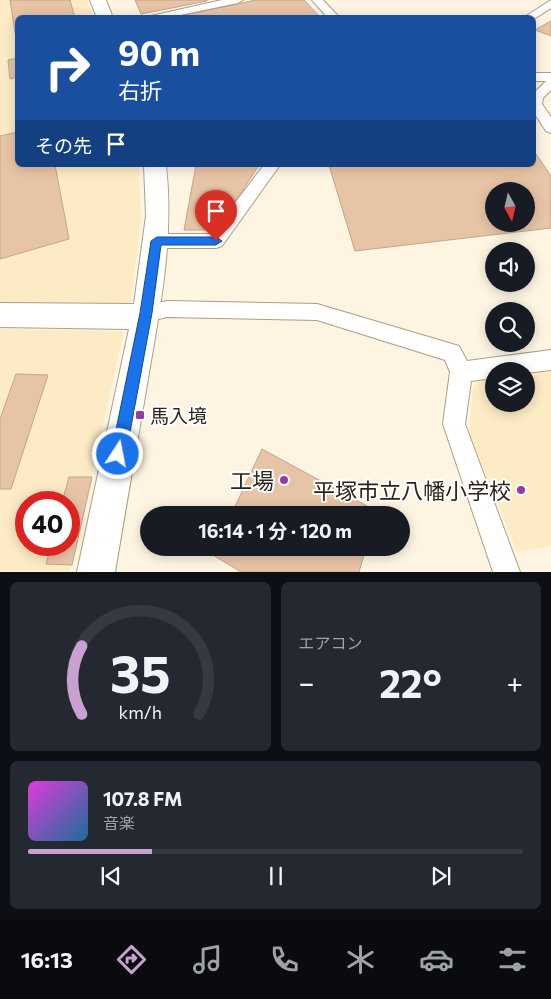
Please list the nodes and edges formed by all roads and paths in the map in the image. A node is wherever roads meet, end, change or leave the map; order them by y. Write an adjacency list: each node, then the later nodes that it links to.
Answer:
1 (98, 0): 5 (street)
2 (238, 0): 6 (street)
3 (317, 0): 7 (street)
4 (551, 3): 8 (street)
5 (104, 15)
6 (162, 15)
7 (331, 15)
8 (533, 15)
9 (536, 77): 10 (street)
10 (551, 77)
11 (551, 83): 12 (street)
12 (536, 100)
13 (536, 106): 14 (street)
14 (551, 128)
15 (155, 167): 17 (street)
16 (271, 167): 17 (street)
17 (157, 241): 18 (street)
18 (146, 313): 19 (street); 21 (street); 22 (street)
19 (0, 315)
20 (551, 360): 21 (street)
21 (461, 372): 23 (street)
22 (96, 572)
23 (507, 572)

